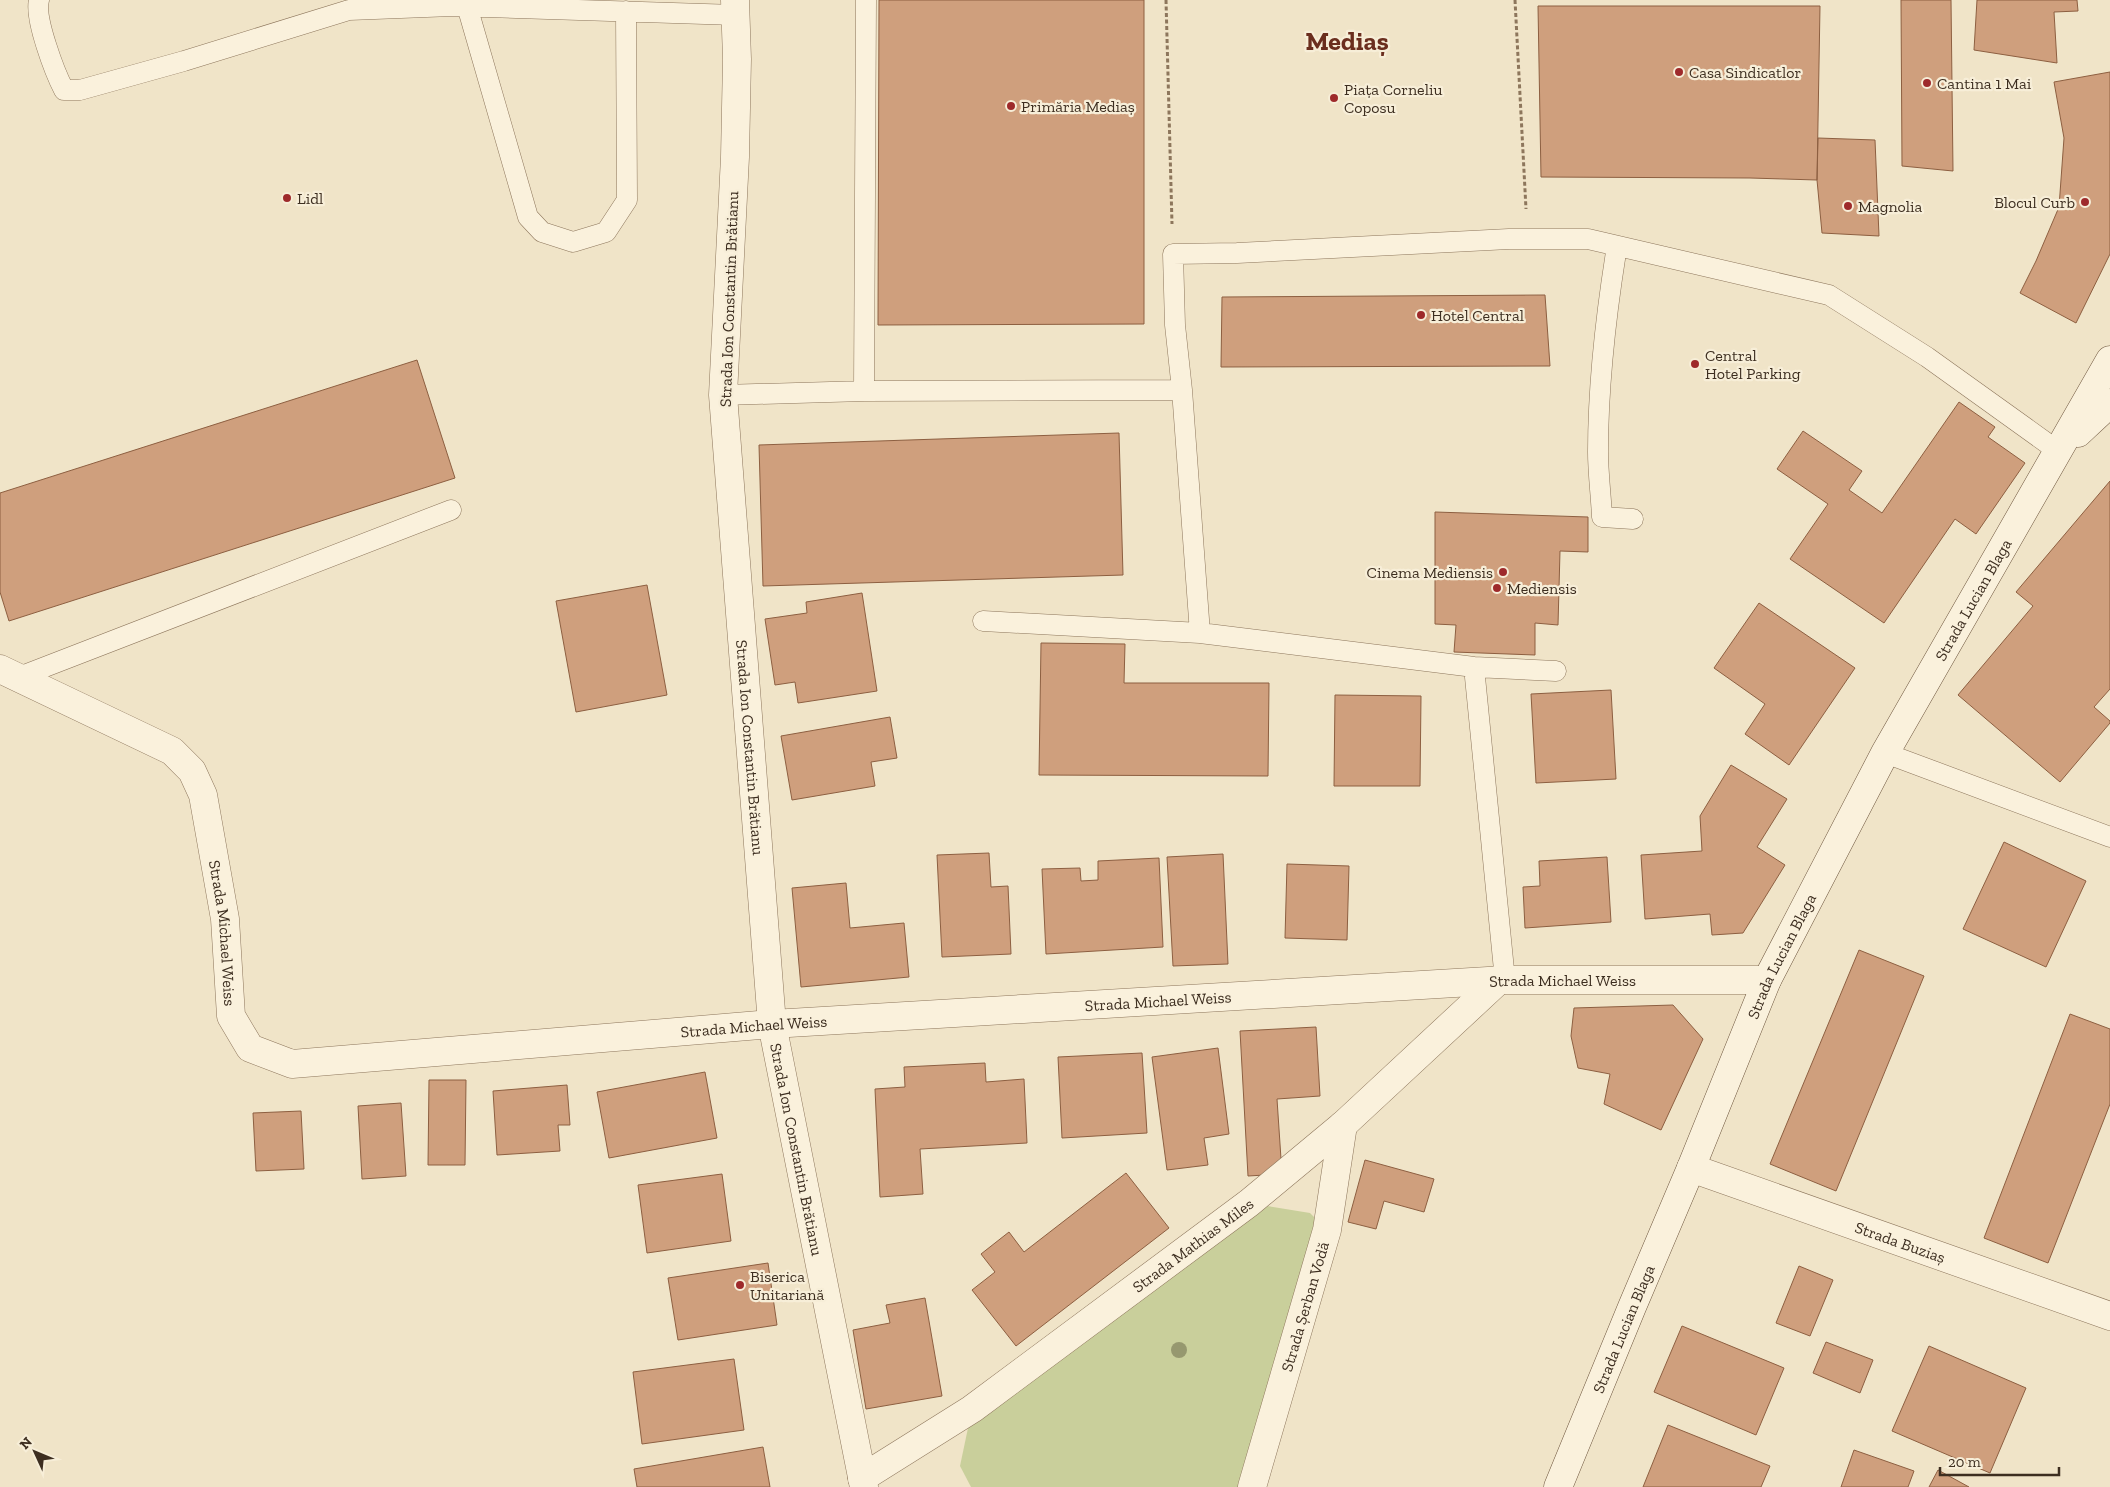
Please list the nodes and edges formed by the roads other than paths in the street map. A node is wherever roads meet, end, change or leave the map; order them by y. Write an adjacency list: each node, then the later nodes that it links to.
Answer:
1 (39, 0): 4 (lane)
2 (866, 0): 10 (lane)
3 (554, 5): 4 (lane); 6 (lane)
4 (467, 6): 6 (lane)
5 (735, 8): 6 (lane); 11 (street, Strada Ion Constantin Brătianu)
6 (626, 11)
7 (1617, 246): 9 (lane); 13 (lane); 15 (lane)
8 (2110, 360): 13 (street, Strada Lucian Blaga)
9 (1182, 390): 10 (lane); 17 (lane)
10 (864, 391): 11 (lane)
11 (723, 395): 25 (street, Strada Ion Constantin Brătianu)
12 (2110, 402): 13 (street, Strada Lucian Blaga)
13 (2058, 451): 21 (street, Strada Lucian Blaga)
14 (451, 510): 20 (lane)
15 (1633, 519)
16 (983, 621): 17 (lane)
17 (1200, 633): 18 (lane)
18 (1474, 667): 19 (lane); 24 (lane)
19 (1556, 671)
20 (10, 673): 25 (street, Strada Michael Weiss)
21 (1885, 753): 22 (lane); 23 (street, Strada Lucian Blaga)
22 (2110, 837)
23 (1767, 980): 24 (street, Strada Michael Weiss); 27 (street, Strada Lucian Blaga)
24 (1501, 981): 25 (street, Strada Michael Weiss); 26 (street, Strada Mathias Miles)
25 (772, 1024): 29 (street, Strada Ion Constantin Brătianu)
26 (1343, 1125): 29 (street, Strada Mathias Miles); 30 (street, Strada Șerban Vodă)
27 (1692, 1168): 28 (street, Strada Buziaș); 31 (street, Strada Lucian Blaga)
28 (2110, 1316)
29 (863, 1482)
30 (1252, 1487)
31 (1558, 1487)

